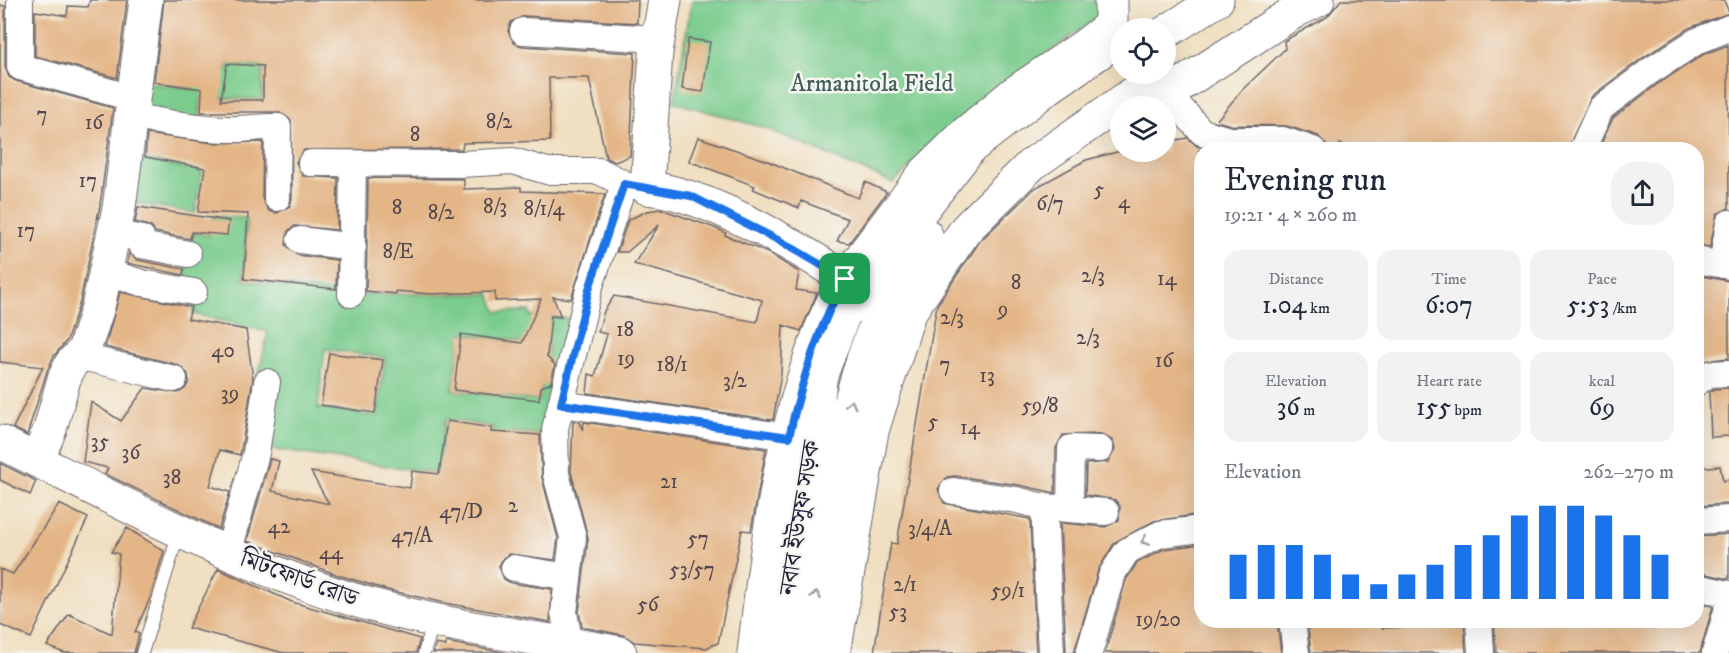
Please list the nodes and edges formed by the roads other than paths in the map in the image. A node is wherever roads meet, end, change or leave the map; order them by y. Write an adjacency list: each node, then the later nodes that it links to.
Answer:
1 (20, 0): 19 (street)
2 (146, 0): 19 (main road)
3 (665, 0): 13 (main road)
4 (1112, 0): 36 (main road)
5 (1181, 0): 9 (main road)
6 (1217, 0): 10 (main road)
7 (1278, 0): 16 (main road)
8 (1318, 0): 17 (main road)
9 (1151, 18)
10 (1176, 26)
11 (1729, 28): 23 (street)
12 (523, 31): 13 (street)
13 (658, 39): 26 (main road)
14 (1110, 45): 71 (main road, নবাব ইউসুফ সড়ক)
15 (1110, 69): 72 (main road, one-way to 15)
16 (1176, 72)
17 (1176, 75)
18 (1159, 84): 21 (street); 73 (main road)
19 (131, 107): 27 (street); 29 (main road)
20 (1110, 132): 74 (main road)
21 (1203, 141): 22 (street)
22 (1289, 142)
23 (1586, 142)
24 (311, 163): 25 (street)
25 (353, 164): 26 (street); 31 (street)
26 (636, 186): 36 (main road); 44 (street)
27 (278, 198)
28 (1729, 223): 34 (street)
29 (115, 232): 32 (street); 35 (main road)
30 (300, 240): 31 (street)
31 (352, 247): 38 (street)
32 (188, 254)
33 (1704, 261): 34 (street)
34 (1726, 265)
35 (106, 272): 37 (street); 39 (main road)
36 (845, 279): 45 (main road)
37 (194, 292)
38 (351, 294)
39 (78, 356): 42 (street); 48 (main road)
40 (1729, 373): 41 (street)
41 (1704, 377)
42 (174, 380)
43 (267, 382): 57 (street)
44 (561, 404): 45 (street); 59 (street)
45 (789, 437): 70 (main road)
46 (0, 442): 48 (main road, মিটফোর্ড রোড)
47 (1100, 449): 51 (street)
48 (37, 461): 56 (main road, মিটফোর্ড রোড)
49 (953, 491): 50 (street)
50 (1044, 507): 51 (street); 75 (street)
51 (1070, 508): 52 (street)
52 (1106, 512)
53 (1729, 519): 54 (street)
54 (1704, 521)
55 (1194, 530): 76 (street, one-way to 76)
56 (179, 532): 57 (main road, মিটফোর্ড রোড); 67 (lane)
57 (228, 554): 63 (main road, মিটফোর্ড রোড)
58 (514, 568): 59 (street)
59 (568, 576): 66 (street)
60 (1704, 589): 61 (street)
61 (1729, 594)
62 (1729, 604): 79 (street)
63 (434, 620): 66 (main road, মিটফোর্ড রোড); 68 (lane)
64 (1293, 628): 77 (street)
65 (1479, 628): 78 (street)
66 (575, 645): 69 (main road, মিটফোর্ড রোড)
67 (142, 653)
68 (424, 653)
69 (620, 653)
70 (754, 653)
71 (779, 653)
72 (806, 653)
73 (834, 653)
74 (856, 653)
75 (1051, 653)
76 (1089, 653)
77 (1296, 653)
78 (1481, 653)
79 (1715, 653)

